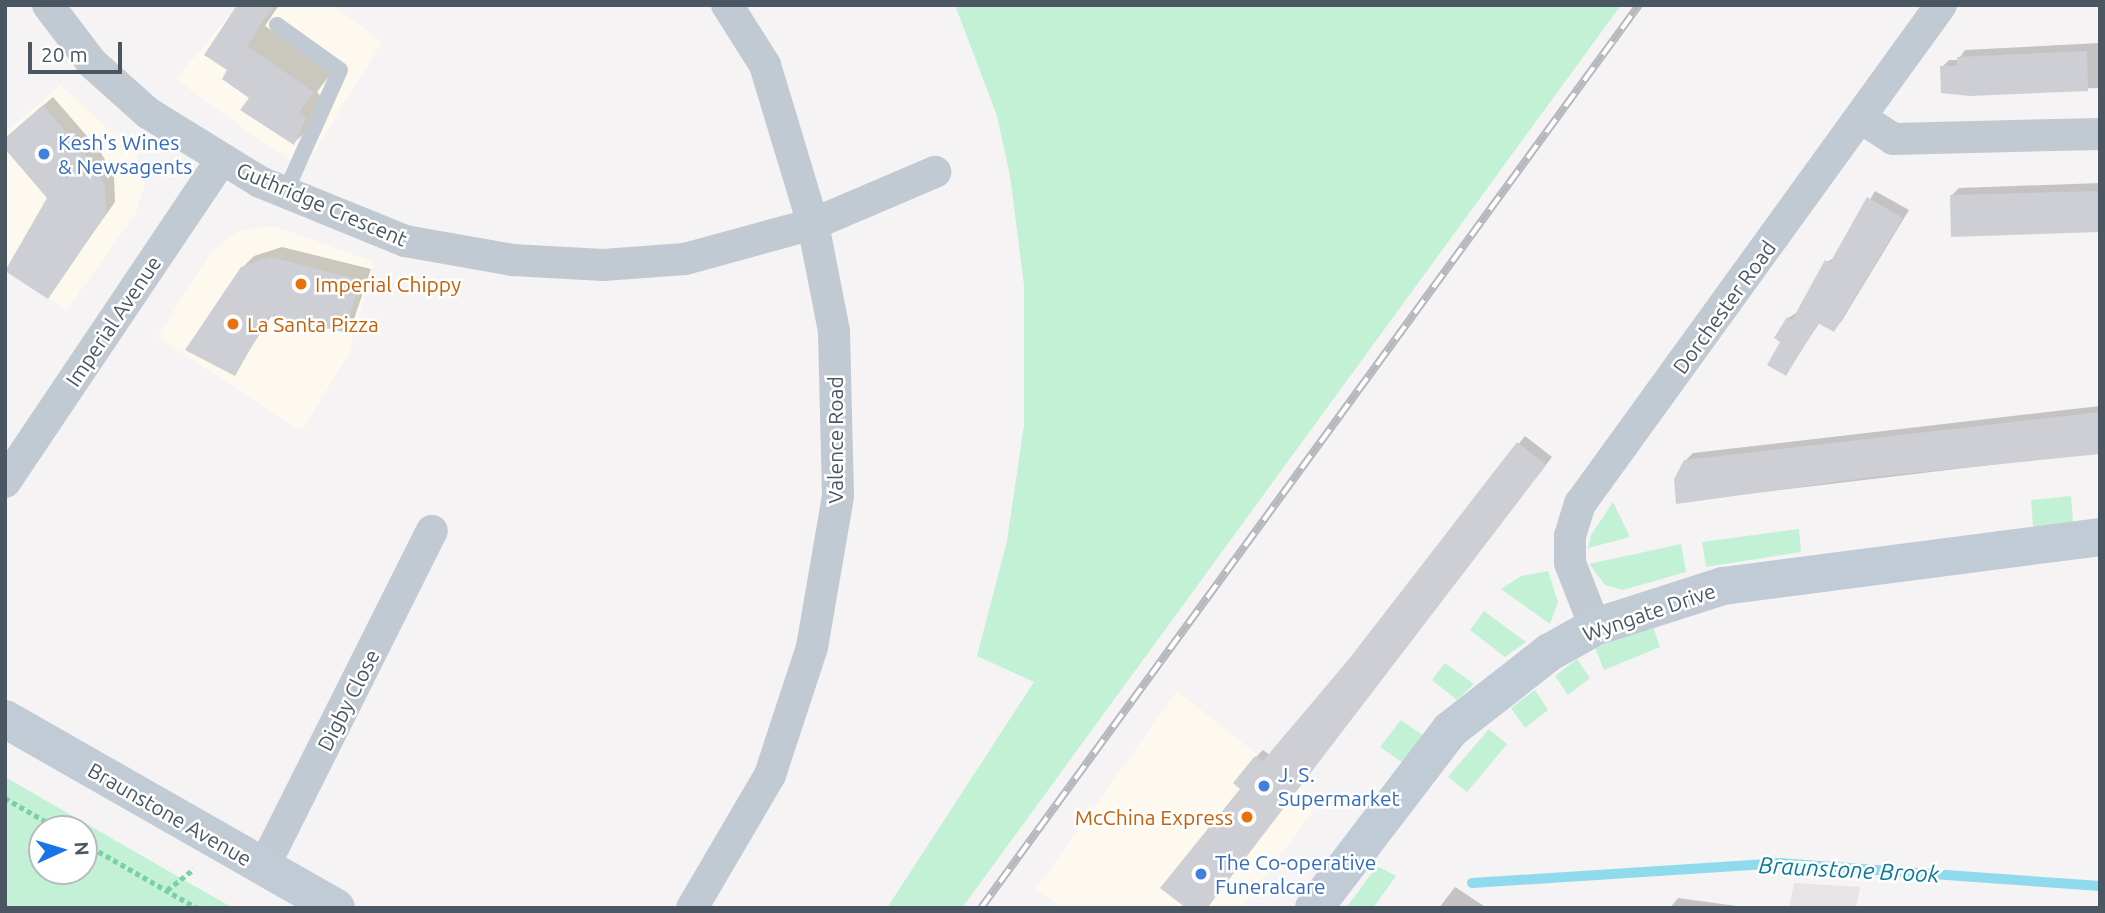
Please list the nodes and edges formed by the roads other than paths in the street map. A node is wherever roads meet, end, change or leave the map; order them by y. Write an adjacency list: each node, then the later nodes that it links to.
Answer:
1 (48, 5): 7 (street, Guthridge Crescent)
2 (727, 5): 10 (street, Valence Road)
3 (1941, 5): 5 (street, Dorchester Road)
4 (277, 25): 9 (lane)
5 (1861, 118): 6 (street); 14 (street, Dorchester Road)
6 (2100, 134)
7 (221, 161): 9 (street, Guthridge Crescent); 11 (street, Imperial Avenue)
8 (936, 172): 10 (street, Guthridge Crescent)
9 (285, 193): 10 (street, Guthridge Crescent)
10 (813, 224): 18 (street, Valence Road)
11 (5, 482)
12 (432, 531): 16 (street, Digby Close)
13 (2100, 537): 14 (street, Wyngate Drive)
14 (1595, 626): 19 (street, Wyngate Drive)
15 (5, 719): 16 (street, Braunstone Avenue)
16 (263, 868): 17 (street, Braunstone Avenue)
17 (336, 908)
18 (692, 908)
19 (1314, 908)

